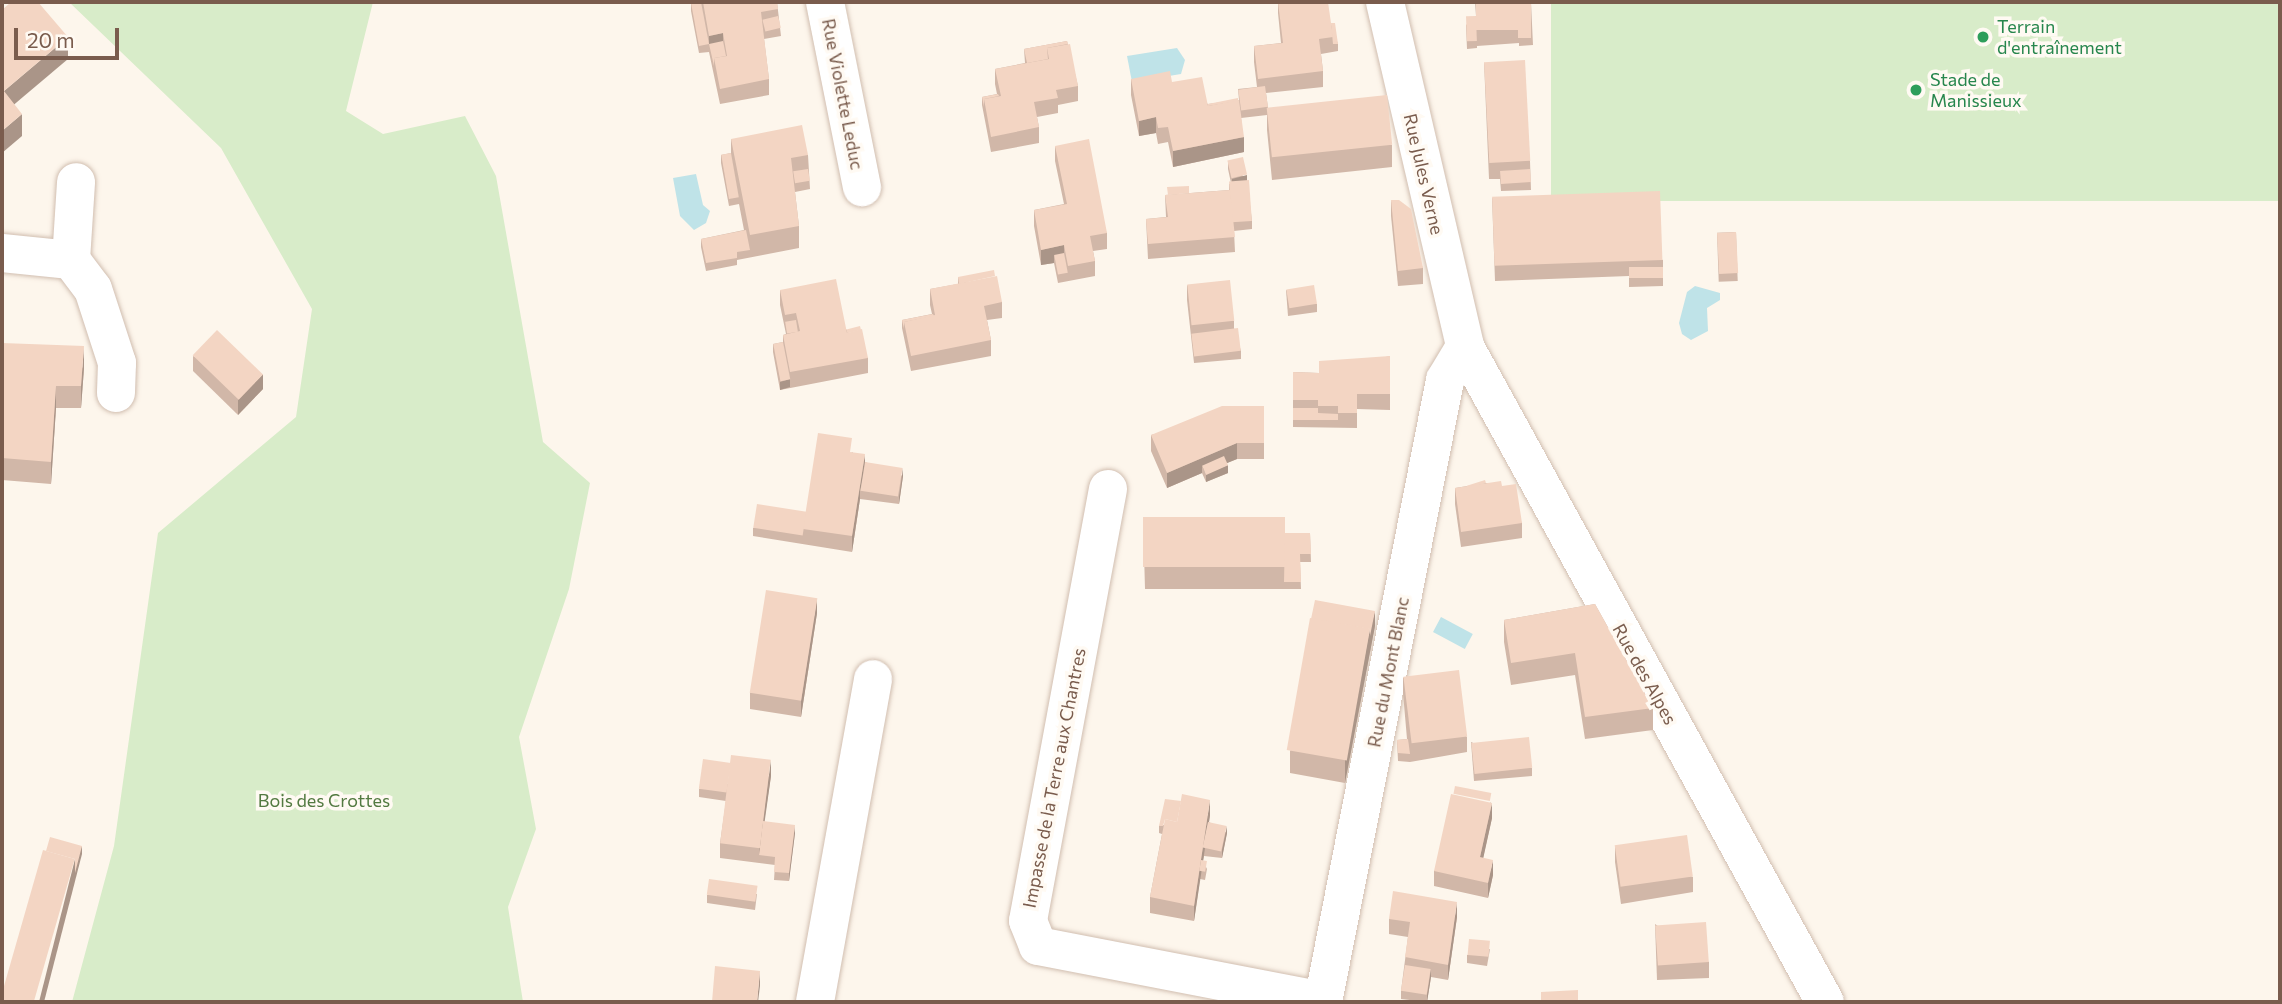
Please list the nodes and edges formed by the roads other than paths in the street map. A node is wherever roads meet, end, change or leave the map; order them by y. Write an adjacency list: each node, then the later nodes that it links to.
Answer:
1 (825, 2): 4 (street, Rue Violette Leduc)
2 (1385, 2): 7 (street, Rue Jules Verne)
3 (76, 182): 6 (street)
4 (862, 187)
5 (2, 253): 6 (street)
6 (71, 260): 8 (street)
7 (1465, 347): 12 (street, Rue du Mont Blanc); 13 (street, Rue des Alpes)
8 (116, 393)
9 (1108, 488): 12 (street, Impasse de la Terre aux Chantres)
10 (873, 679): 11 (street)
11 (815, 1002)
12 (1324, 1002)
13 (1825, 1002)

